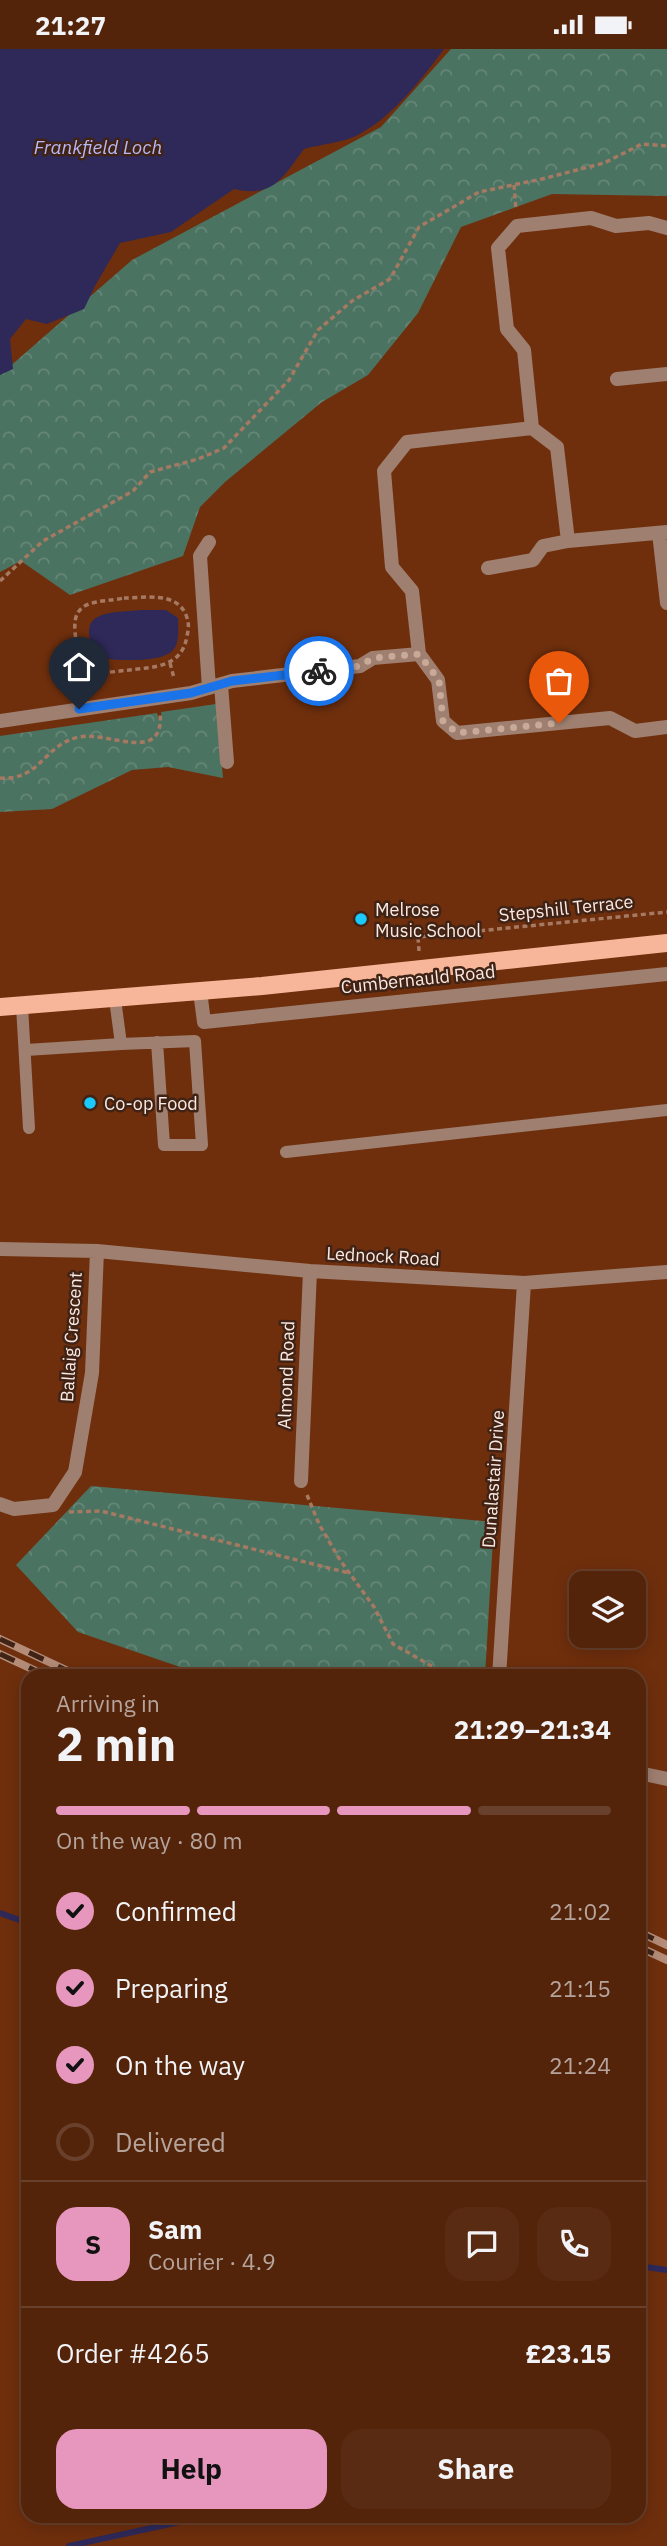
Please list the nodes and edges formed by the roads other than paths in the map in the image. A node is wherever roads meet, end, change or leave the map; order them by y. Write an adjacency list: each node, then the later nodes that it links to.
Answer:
1 (667, 228): 4 (street)
2 (667, 374): 3 (street)
3 (617, 379)
4 (531, 429): 6 (street); 10 (street)
5 (663, 533): 6 (street); 9 (street)
6 (568, 541): 8 (street)
7 (209, 542): 11 (street)
8 (488, 568)
9 (667, 603)
10 (419, 654): 11 (street); 13 (street)
11 (215, 686): 12 (street); 14 (street)
12 (0, 721)
13 (667, 727)
14 (228, 762)
15 (667, 943): 17 (main road, Cumbernauld Road)
16 (667, 974): 17 (street, Cumbernauld Road)
17 (200, 991): 18 (main road, Cumbernauld Road)
18 (115, 999): 19 (main road, Cumbernauld Road); 22 (lane)
19 (23, 1006): 20 (main road, Cumbernauld Road); 23 (lane)
20 (0, 1007)
21 (157, 1042): 21 (lane); 22 (lane)
22 (121, 1044): 23 (lane)
23 (26, 1050): 25 (lane)
24 (667, 1110): 26 (lane)
25 (29, 1128)
26 (286, 1152)
27 (0, 1249): 28 (street, Ballaig Crescent)
28 (97, 1251): 29 (street, Lednock Road); 33 (street, Ballaig Crescent)
29 (310, 1271): 31 (street, Lednock Road); 32 (street, Almond Road)
30 (667, 1272): 31 (street, Lednock Road)
31 (524, 1283): 34 (street, Dunalastair Drive)
32 (301, 1481)
33 (0, 1504)
34 (500, 1669)
35 (646, 1774): 36 (street)
36 (667, 1779)

